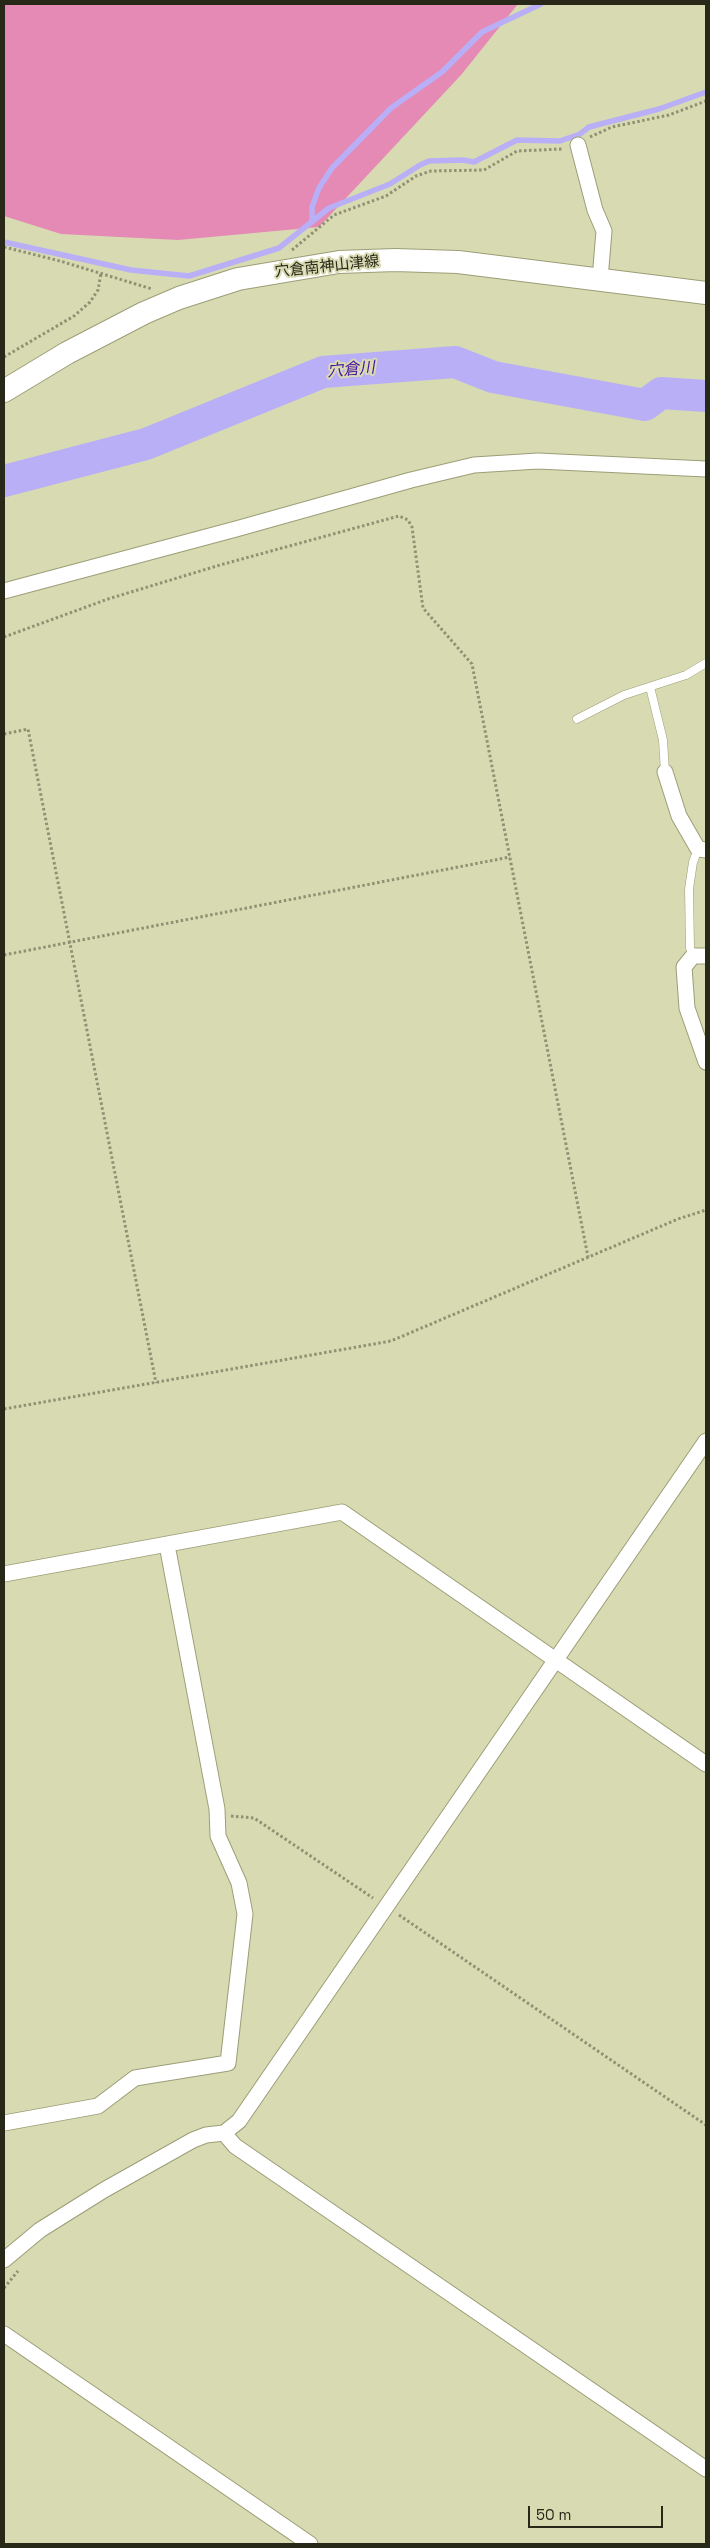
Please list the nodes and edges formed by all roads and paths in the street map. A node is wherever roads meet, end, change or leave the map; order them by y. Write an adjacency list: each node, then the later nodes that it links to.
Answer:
1 (706, 101): 2 (path)
2 (578, 145): 4 (path); 6 (street)
3 (4, 247): 5 (path)
4 (278, 271): 6 (main road, 穴倉南神山津線); 8 (main road, 穴倉南神山津線)
5 (101, 273): 8 (path); 9 (path)
6 (600, 279): 7 (main road, 穴倉南神山津線)
7 (706, 293)
8 (179, 298): 10 (main road, 穴倉南神山津線)
9 (4, 357)
10 (4, 391)
11 (706, 469): 12 (street)
12 (4, 591)
13 (4, 637): 20 (path)
14 (706, 663): 15 (lane)
15 (650, 687): 16 (lane); 18 (lane)
16 (576, 719)
17 (4, 734): 21 (path)
18 (665, 772): 19 (street)
19 (702, 850): 23 (lane)
20 (510, 857): 21 (path); 26 (path)
21 (71, 942): 22 (path); 27 (path)
22 (4, 955)
23 (700, 956): 24 (street)
24 (706, 1062)
25 (706, 1210): 26 (path)
26 (588, 1257): 27 (path)
27 (156, 1383): 28 (path)
28 (4, 1409)
29 (706, 1441): 32 (street)
30 (166, 1545): 31 (street); 32 (street); 34 (street)
31 (4, 1574)
32 (556, 1661): 33 (street); 35 (street)
33 (706, 1764)
34 (216, 1816): 35 (path); 36 (street)
35 (387, 1907): 37 (path); 38 (street)
36 (4, 2123)
37 (706, 2125)
38 (224, 2133): 39 (street); 41 (street)
39 (5, 2257)
40 (4, 2334): 42 (street)
41 (706, 2469)
42 (310, 2544)

